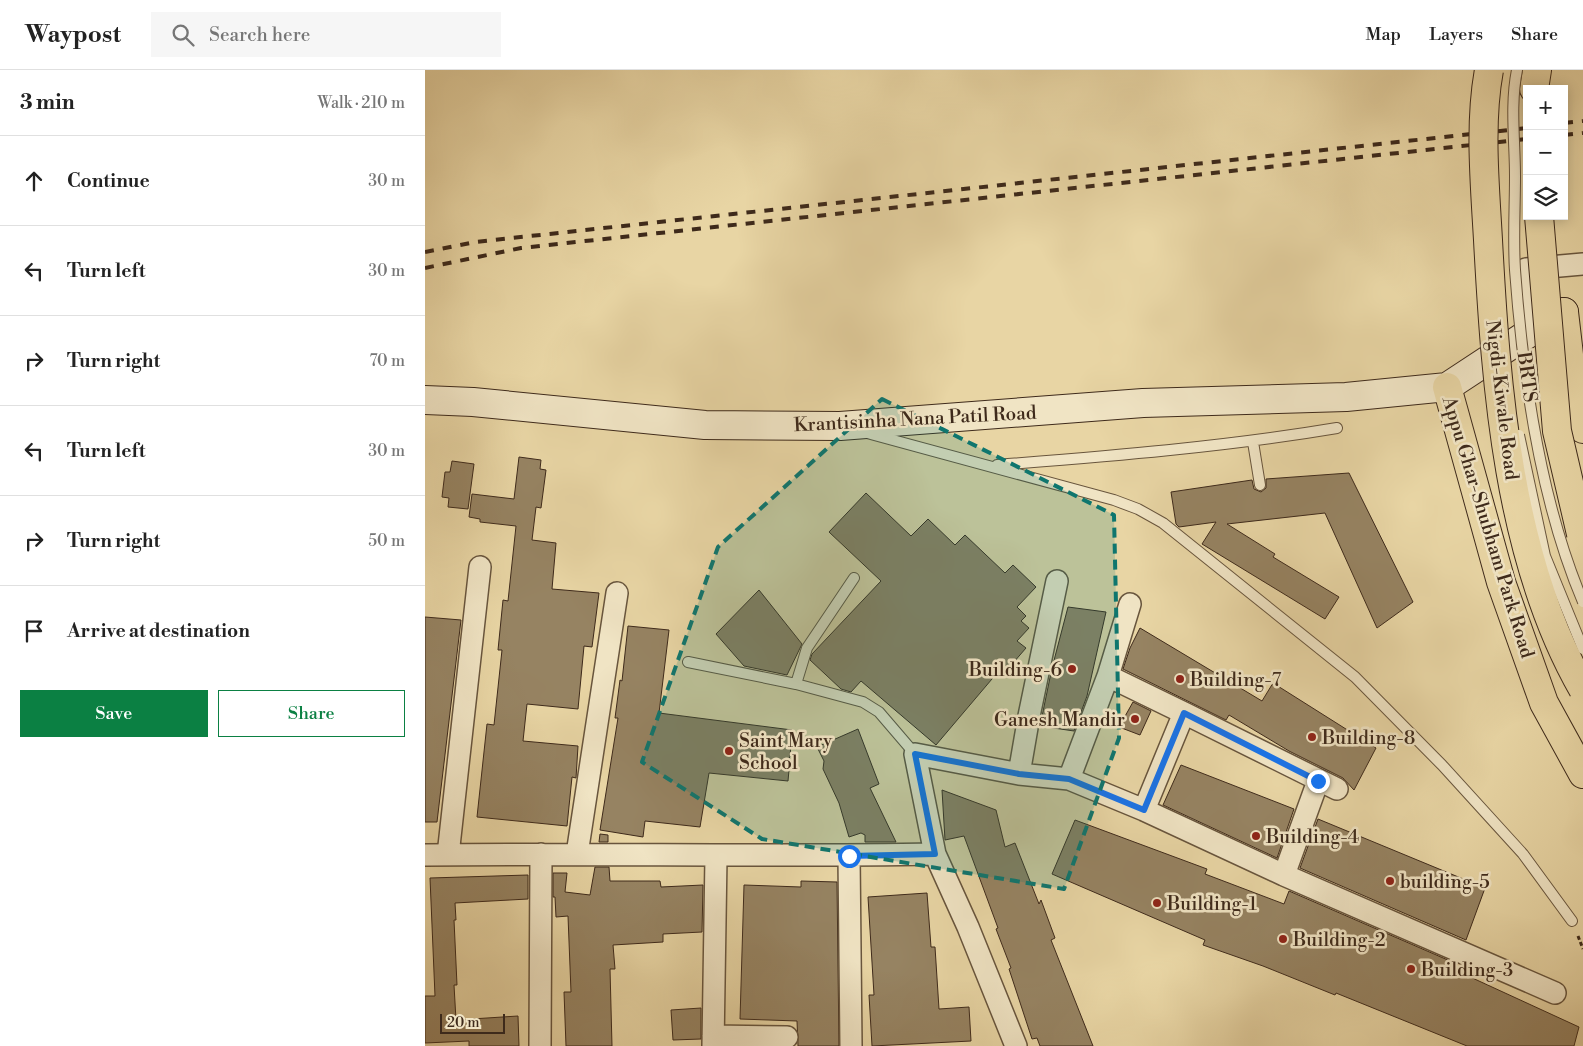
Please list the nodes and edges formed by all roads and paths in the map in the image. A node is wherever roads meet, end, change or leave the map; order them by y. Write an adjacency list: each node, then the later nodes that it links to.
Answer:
1 (1517, 70): 24 (lane, BRTS, bridge)
2 (1537, 70): 4 (main road)
3 (1496, 73): 30 (main road, Nigdi-Kiwale Road, bridge)
4 (1535, 85)
5 (1497, 200): 9 (lane, BRTS)
6 (1539, 220): 19 (main road, bridge)
7 (1583, 264): 8 (street)
8 (1535, 329): 10 (main road); 15 (main road)
9 (1508, 359)
10 (1447, 387): 12 (main road, Krantisinha Nana Patil Road); 34 (main road, Appu Ghar-Shubham Park Road)
11 (425, 400): 12 (main road, Krantisinha Nana Patil Road)
12 (840, 426): 17 (lane)
13 (1517, 426): 26 (lane, BRTS, bridge)
14 (1337, 428): 16 (lane)
15 (1583, 429)
16 (1253, 442): 17 (lane); 18 (lane)
17 (988, 466): 45 (lane)
18 (1260, 485)
19 (1583, 538)
20 (480, 567): 41 (street)
21 (854, 578): 29 (lane)
22 (1057, 581): 33 (street)
23 (617, 593): 38 (street)
24 (1583, 602)
25 (1130, 604): 28 (street)
26 (1583, 649)
27 (688, 662): 29 (lane)
28 (1109, 676): 31 (street); 35 (street)
29 (796, 684): 32 (lane)
30 (1583, 689)
31 (1184, 713): 36 (street); 44 (street)
32 (915, 754): 33 (street); 39 (street)
33 (1019, 774): 35 (street)
34 (1583, 774)
35 (1069, 779): 36 (street)
36 (1144, 810): 44 (street)
37 (541, 854): 38 (street); 41 (street); 49 (street)
38 (577, 854): 43 (street)
39 (935, 854): 42 (street); 51 (street)
40 (425, 855): 41 (street)
41 (448, 855)
42 (849, 856): 43 (street); 50 (street)
43 (715, 857): 48 (street)
44 (1284, 875): 46 (street)
45 (1572, 921)
46 (1555, 993)
47 (787, 1037): 48 (street)
48 (713, 1041)
49 (540, 1046)
50 (851, 1046)
51 (1016, 1046)

